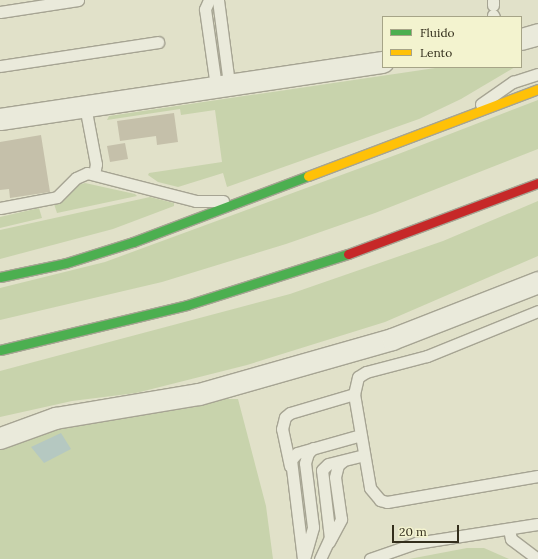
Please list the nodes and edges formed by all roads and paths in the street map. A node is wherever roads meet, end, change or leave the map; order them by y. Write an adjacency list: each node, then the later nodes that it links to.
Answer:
1 (78, 0): 4 (lane)
2 (209, 0): 11 (lane)
3 (218, 0): 11 (lane)
4 (0, 12)
5 (538, 34): 6 (street)
6 (522, 40)
7 (158, 42): 9 (lane)
8 (382, 62): 11 (street)
9 (0, 66)
10 (538, 74): 14 (lane)
11 (223, 85): 13 (street)
12 (538, 89): 14 (main road)
13 (86, 106): 15 (street); 16 (lane)
14 (473, 113): 18 (main road)
15 (0, 119)
16 (94, 174): 18 (lane); 19 (lane)
17 (538, 183): 23 (main road)
18 (240, 200): 20 (main road)
19 (0, 208)
20 (0, 277)
21 (538, 282): 26 (street)
22 (538, 311): 24 (lane)
23 (0, 350)
24 (354, 394): 25 (lane); 29 (lane)
25 (361, 435): 27 (lane); 28 (lane)
26 (0, 438)
27 (313, 448): 29 (lane); 33 (lane)
28 (364, 455): 30 (lane); 34 (lane)
29 (290, 467): 33 (lane)
30 (538, 476)
31 (538, 524): 32 (lane)
32 (508, 529): 35 (lane); 36 (lane)
33 (304, 559)
34 (320, 559)
35 (370, 559)
36 (538, 559)

